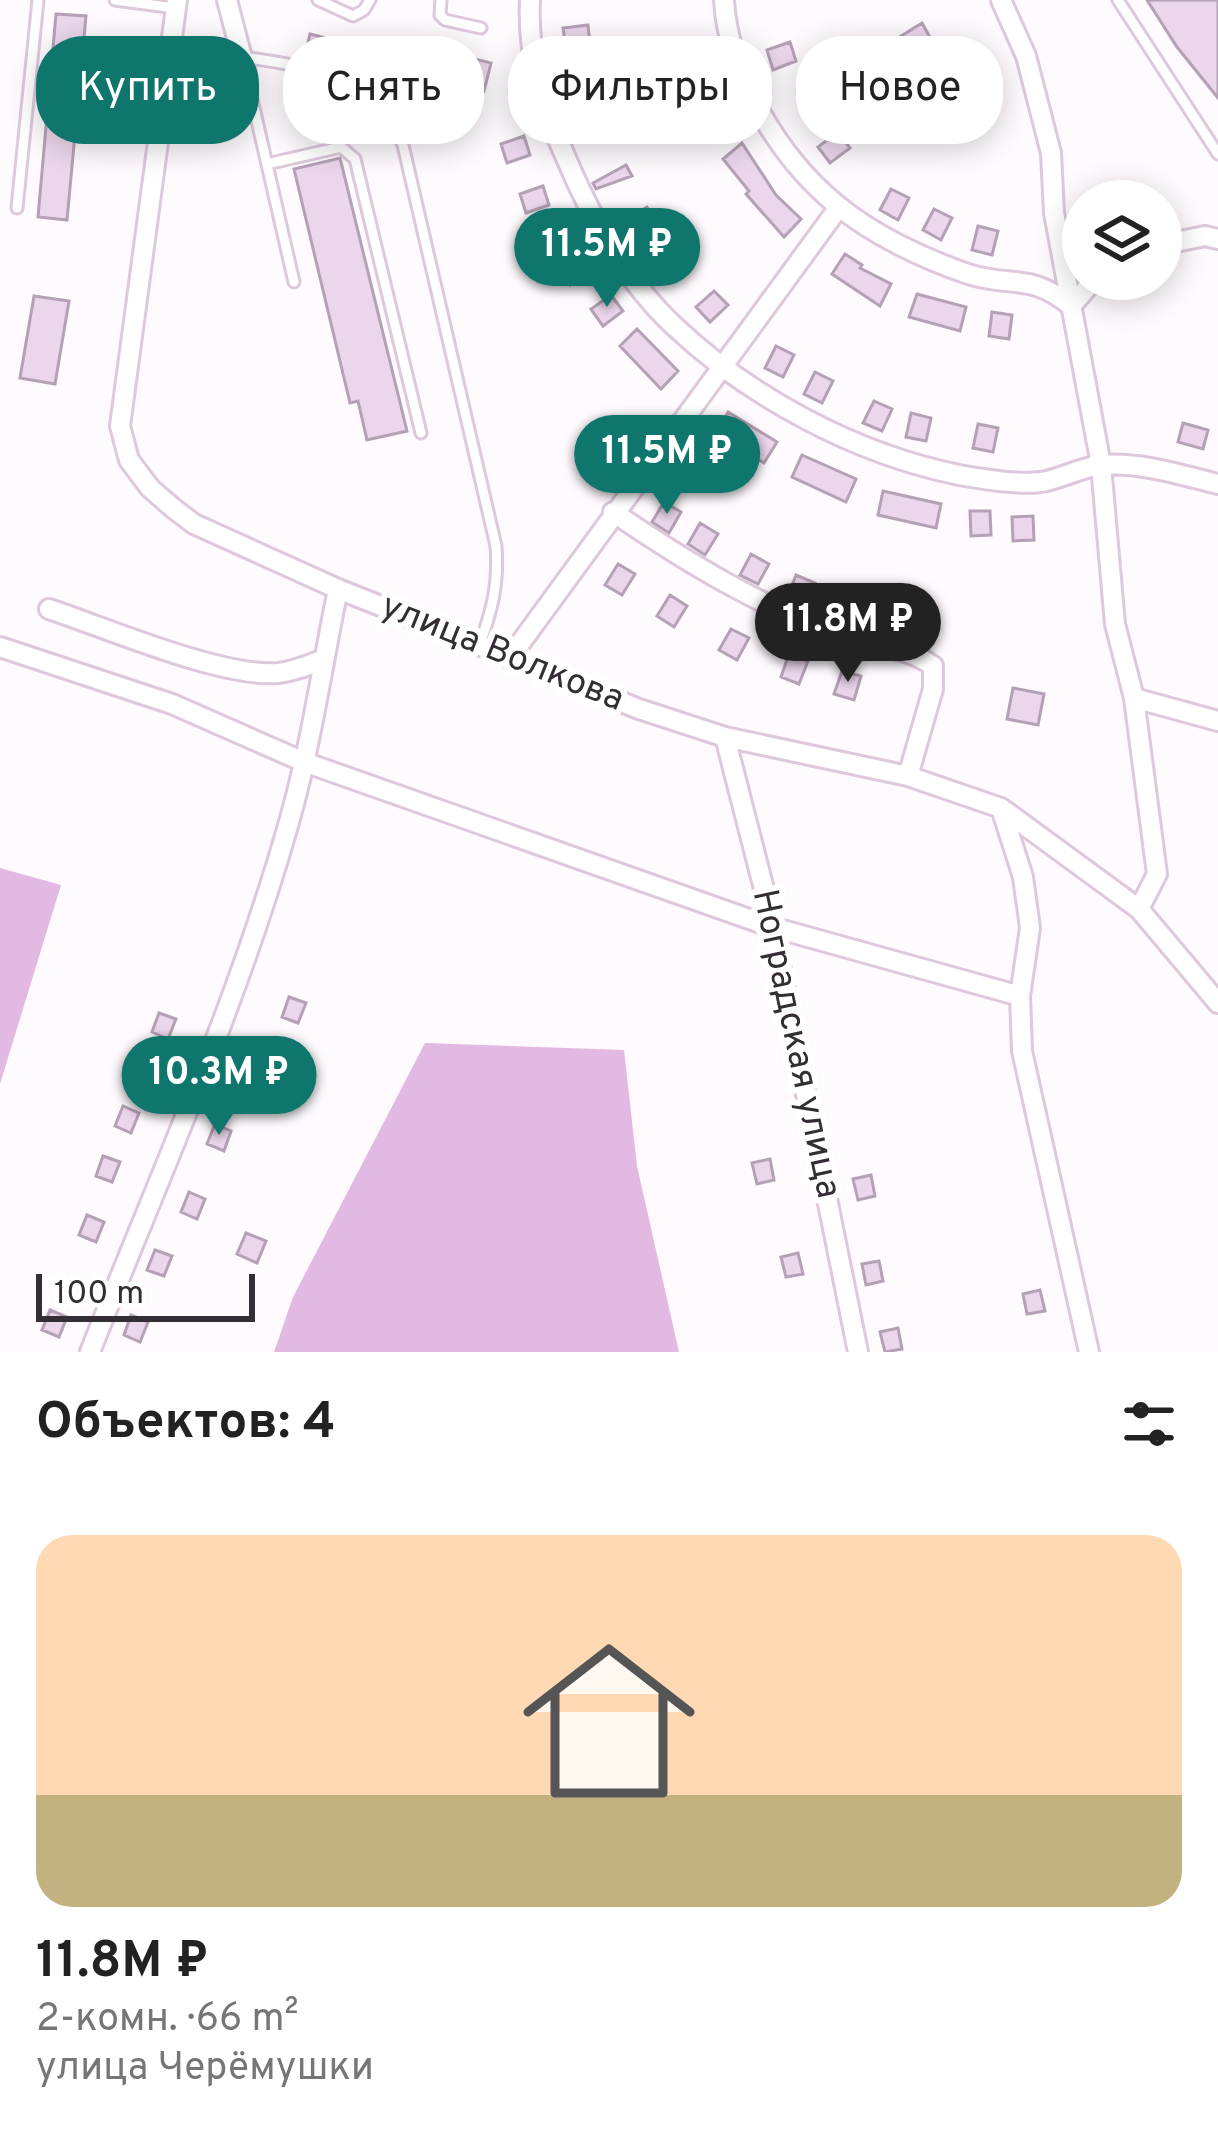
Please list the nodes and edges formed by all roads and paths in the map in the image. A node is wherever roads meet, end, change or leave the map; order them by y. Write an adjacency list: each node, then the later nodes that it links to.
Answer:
1 (38, 0): 21 (lane)
2 (115, 0): 11 (lane)
3 (226, 0): 14 (street)
4 (318, 0): 5 (lane)
5 (370, 0)
6 (441, 0): 12 (lane)
7 (530, 0): 27 (street)
8 (724, 0): 20 (street)
9 (1001, 0): 26 (street)
10 (1118, 0): 18 (lane)
11 (176, 4): 13 (street, улица Волкова)
12 (482, 28)
13 (172, 36)
14 (237, 36)
15 (259, 66): 34 (lane)
16 (259, 128): 19 (lane)
17 (158, 144): 32 (street, улица Волкова)
18 (1218, 154)
19 (267, 164): 24 (lane); 28 (lane)
20 (839, 207): 26 (street); 27 (street)
21 (17, 208)
22 (1218, 239): 23 (street)
23 (1182, 241)
24 (294, 282)
25 (1076, 300): 26 (street)
26 (1071, 306): 29 (street)
27 (722, 365): 29 (street); 31 (street)
28 (421, 433)
29 (1101, 465): 30 (street); 38 (street)
30 (1218, 484)
31 (614, 512): 36 (street); 42 (street)
32 (338, 589): 34 (street, улица Волкова); 37 (street)
33 (49, 609): 37 (street)
34 (479, 646): 36 (street, улица Волкова)
35 (0, 647): 41 (street)
36 (511, 656): 40 (street, улица Волкова)
37 (324, 659): 41 (street)
38 (1134, 698): 39 (street); 44 (street)
39 (1218, 721)
40 (725, 737): 42 (street, улица Волкова); 45 (street, Ноградская улица)
41 (304, 762): 45 (street); 48 (street)
42 (908, 776): 43 (street, улица Волкова)
43 (1001, 808): 44 (street, улица Волкова); 46 (street)
44 (1139, 909): 47 (street, улица Волкова)
45 (772, 927): 46 (street); 49 (street, Ноградская улица)
46 (1020, 996): 50 (street)
47 (1218, 1004)
48 (90, 1352)
49 (858, 1352)
50 (1089, 1352)

